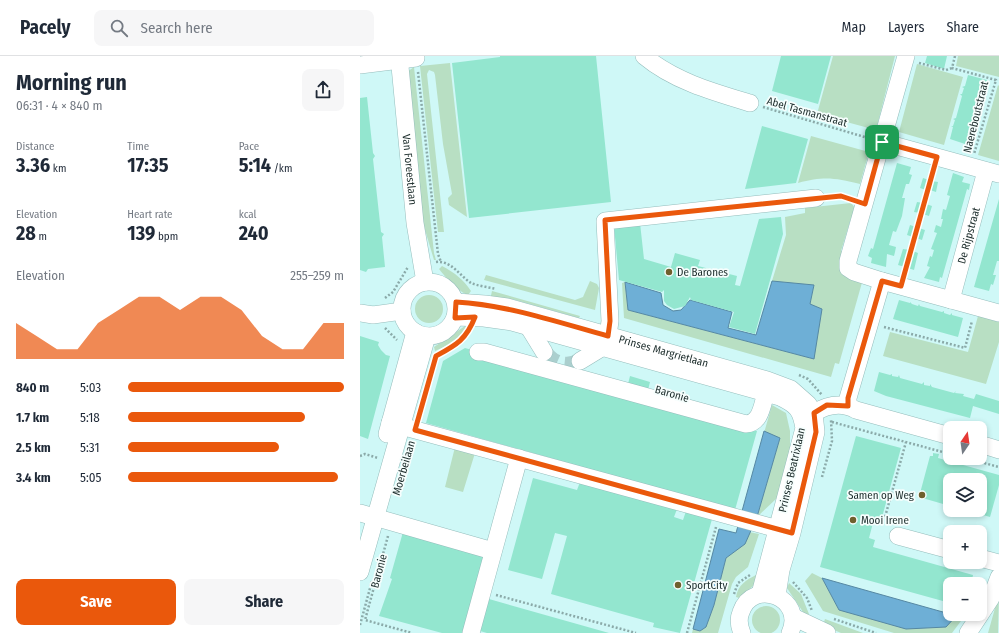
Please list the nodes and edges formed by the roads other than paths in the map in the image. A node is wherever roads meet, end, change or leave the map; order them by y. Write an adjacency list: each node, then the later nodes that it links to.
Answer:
1 (644, 56): 5 (street)
2 (405, 58): 4 (street); 10 (street, Van Foreestlaan)
3 (910, 59): 6 (street)
4 (360, 65)
5 (750, 103)
6 (882, 142): 7 (street); 9 (street)
7 (985, 170): 11 (street, De Rijpstraat)
8 (816, 198): 19 (street)
9 (882, 281): 11 (street); 24 (street)
10 (425, 282): 12 (street); 14 (street)
11 (951, 300): 16 (street)
12 (455, 310): 13 (street, Prinses Margrietlaan); 18 (street)
13 (476, 310): 17 (street, Prinses Margrietlaan); 19 (street, Prinses Margrietlaan)
14 (402, 311): 15 (street); 18 (street)
15 (360, 312)
16 (999, 313)
17 (528, 326): 19 (street, Prinses Margrietlaan); 21 (street)
18 (421, 334): 26 (street)
19 (605, 341): 22 (street); 23 (street, Prinses Margrietlaan); 25 (street, Prinses Margrietlaan)
20 (473, 351): 22 (street, Baronie)
21 (544, 352)
22 (570, 370): 23 (street, Baronie); 23 (street, Baronie)
23 (761, 392): 25 (street, Prinses Margrietlaan)
24 (848, 406): 25 (street); 27 (street)
25 (808, 414): 32 (street, Prinses Beatrixlaan)
26 (396, 425): 30 (street); 31 (street)
27 (943, 434)
28 (987, 446): 29 (street)
29 (999, 450)
30 (519, 458): 32 (street); 35 (street)
31 (374, 520): 35 (street); 38 (street)
32 (785, 531): 40 (street, Prinses Beatrixlaan)
33 (898, 536): 34 (street)
34 (943, 548)
35 (493, 551): 43 (street)
36 (987, 560): 37 (street)
37 (999, 563)
38 (360, 572)
39 (999, 577): 45 (street)
40 (769, 595): 41 (street); 44 (street)
41 (791, 625): 42 (street)
42 (830, 626)
43 (471, 633)
44 (742, 633)
45 (968, 633)

